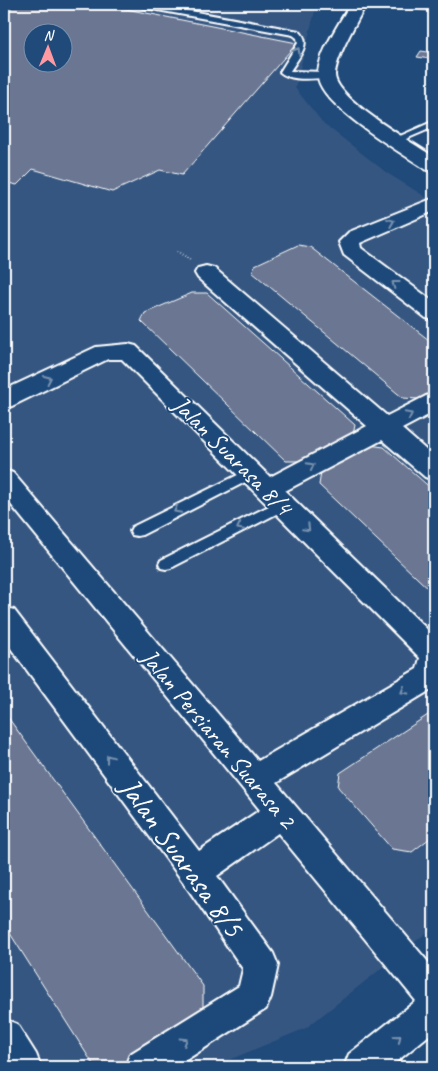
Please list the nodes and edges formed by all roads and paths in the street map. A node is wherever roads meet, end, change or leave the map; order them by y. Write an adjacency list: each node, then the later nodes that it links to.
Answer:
1 (141, 4): 6 (lane)
2 (202, 4): 6 (lane)
3 (358, 4): 7 (street)
4 (416, 4): 5 (main road)
5 (434, 5)
6 (200, 15): 7 (lane, one-way to 6)
7 (326, 75): 9 (street)
8 (434, 124): 9 (lane)
9 (396, 140): 10 (street)
10 (434, 166)
11 (434, 204): 14 (street, one-way to 11)
12 (177, 251): 13 (path)
13 (201, 269): 17 (street)
14 (434, 313)
15 (4, 400): 20 (street, Jalan Suarasa 8/4, one-way to 20)
16 (434, 402): 17 (street, one-way to 16)
17 (383, 428): 18 (street); 20 (street, one-way to 17)
18 (434, 471)
19 (4, 479): 25 (street, Jalan Persiaran Suarasa 2)
20 (268, 489): 21 (lane, one-way to 21); 22 (lane, one-way to 22); 24 (street, Jalan Suarasa 8/4, one-way to 24)
21 (136, 530)
22 (166, 564)
23 (4, 618): 27 (street, Jalan Suarasa 8/5, one-way to 23)
24 (434, 656): 25 (street, Jalan Suarasa 8/4, one-way to 25)
25 (253, 780): 26 (street, Jalan Persiaran Suarasa 2)
26 (281, 813): 27 (street); 28 (street, Jalan Persiaran Suarasa 2)
27 (195, 872): 32 (street, Jalan Suarasa 8/5, one-way to 27)
28 (434, 996)
29 (434, 1009): 33 (street, one-way to 29)
30 (4, 1037): 31 (street)
31 (23, 1067)
32 (143, 1067)
33 (362, 1067)

